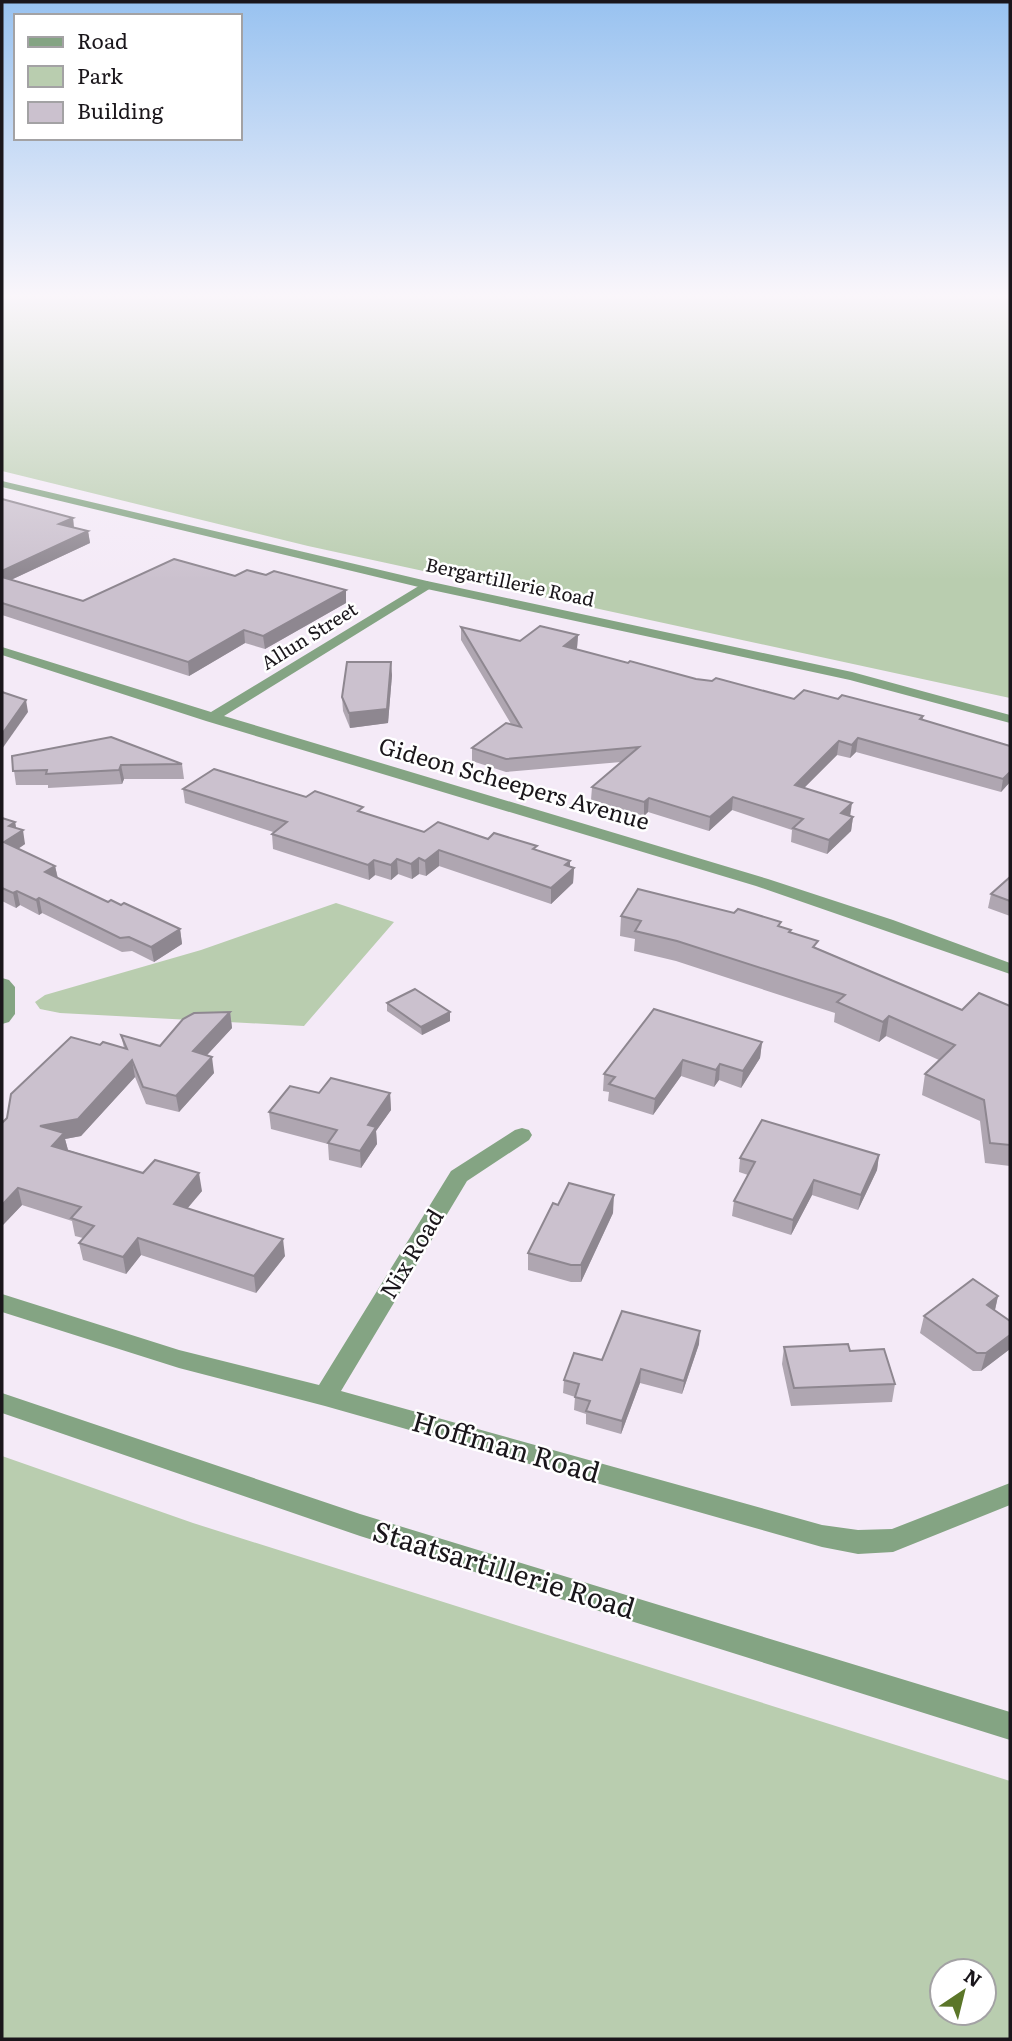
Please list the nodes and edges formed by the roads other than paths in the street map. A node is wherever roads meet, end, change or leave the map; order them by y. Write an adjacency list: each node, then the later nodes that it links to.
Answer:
1 (2, 484): 2 (street, Bergartillerie Road)
2 (427, 585): 4 (street, Allun Street); 5 (street, Bergartillerie Road)
3 (2, 651): 4 (street, Gideon Scheepers Avenue)
4 (211, 718): 6 (street, Gideon Scheepers Avenue)
5 (1010, 719)
6 (1010, 970)
7 (2, 984): 8 (street)
8 (2, 1018)
9 (522, 1135): 11 (street, Nix Road)
10 (2, 1303): 11 (street, Hoffman Road)
11 (325, 1396): 13 (street, Hoffman Road)
12 (2, 1403): 14 (street, Staatsartillerie Road)
13 (1010, 1494)
14 (1010, 1726)

